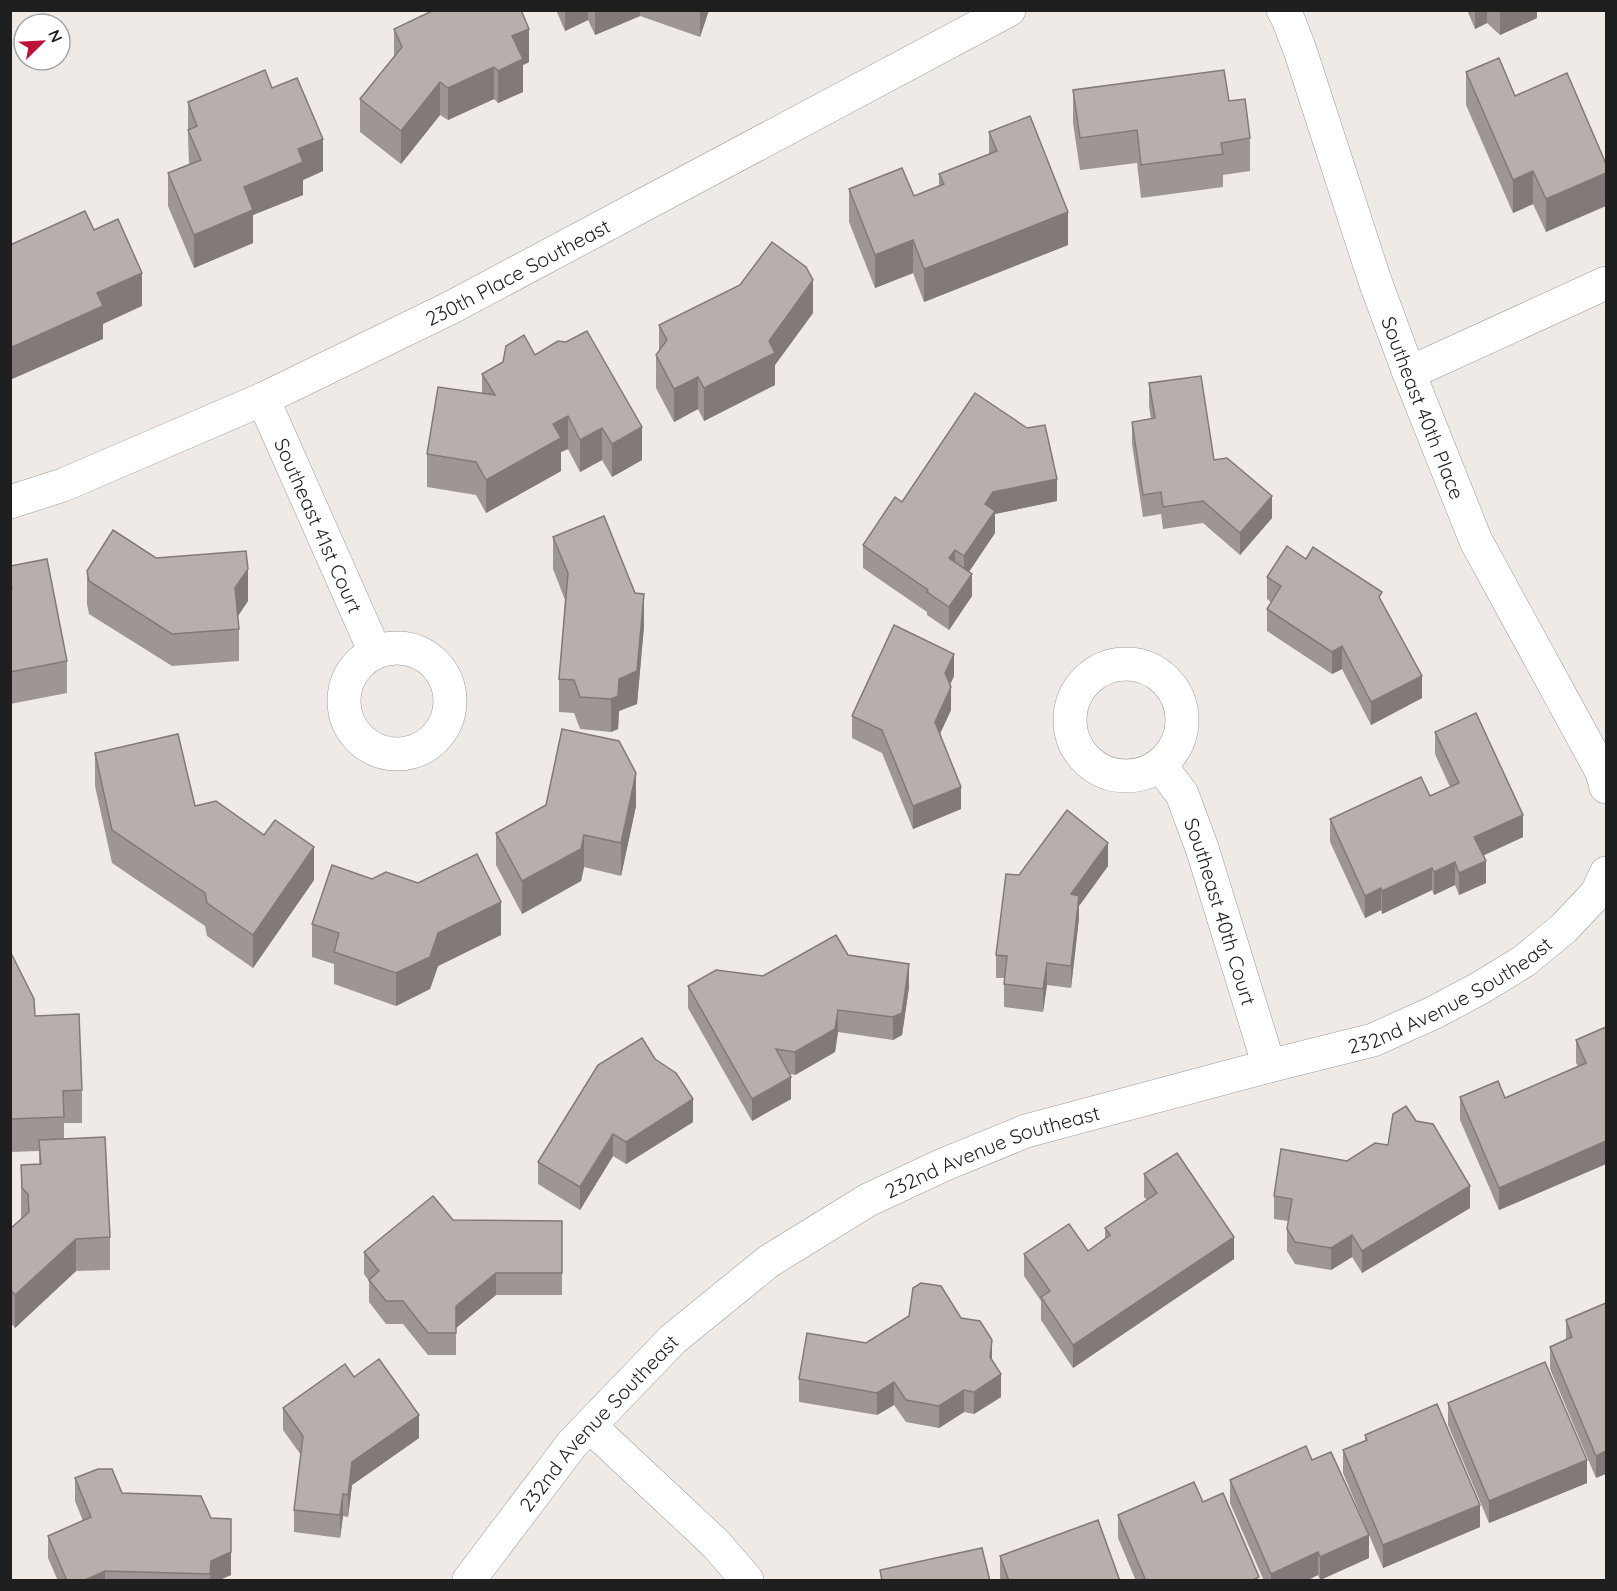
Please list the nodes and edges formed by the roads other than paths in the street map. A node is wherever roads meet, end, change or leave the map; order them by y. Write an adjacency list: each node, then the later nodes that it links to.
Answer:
1 (1009, 10): 5 (street, 230th Place Southeast)
2 (1283, 10): 4 (street, Southeast 40th Place)
3 (1606, 283): 4 (street)
4 (1409, 373): 9 (street, Southeast 40th Place)
5 (263, 399): 6 (street, 230th Place Southeast); 7 (street, Southeast 41st Court)
6 (10, 502)
7 (375, 652)
8 (1160, 765): 11 (street, Southeast 40th Court)
9 (1606, 787)
10 (1606, 873): 11 (street, 232nd Avenue Southeast)
11 (1269, 1066): 12 (street, 232nd Avenue Southeast)
12 (590, 1426): 13 (street, 232nd Avenue Southeast); 14 (street)
13 (469, 1581)
14 (747, 1581)

